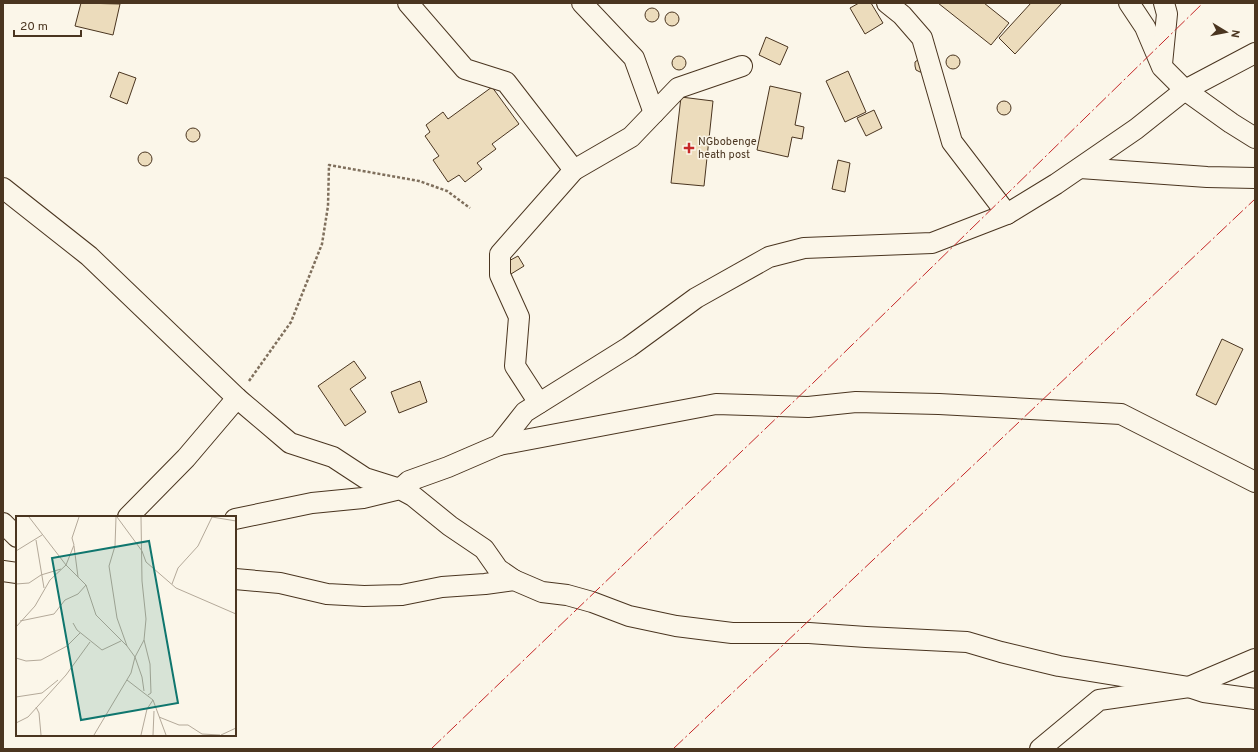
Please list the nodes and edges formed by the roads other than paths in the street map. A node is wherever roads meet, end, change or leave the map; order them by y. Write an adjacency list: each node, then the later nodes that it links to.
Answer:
1 (408, 3): 13 (street)
2 (582, 3): 10 (street)
3 (887, 3): 16 (street)
4 (1129, 3): 8 (street)
5 (1164, 3): 8 (street)
6 (1255, 53): 9 (street)
7 (742, 66): 10 (street)
8 (1162, 67): 9 (street)
9 (1185, 90): 11 (street); 12 (street)
10 (654, 113): 13 (street)
11 (1255, 138)
12 (1080, 168): 14 (street); 16 (street)
13 (574, 170): 18 (street)
14 (1255, 178)
15 (3, 188): 17 (street)
16 (1007, 214): 18 (street)
17 (237, 398): 21 (street); 22 (street)
18 (539, 403): 19 (street)
19 (499, 445): 20 (street); 21 (street)
20 (1255, 482)
21 (400, 489): 23 (street); 31 (street)
22 (136, 516)
23 (236, 519)
24 (3, 523): 25 (street)
25 (16, 536)
26 (3, 570): 27 (street)
27 (16, 574)
28 (16, 574): 29 (street)
29 (3, 576)
30 (236, 579): 31 (street)
31 (514, 580): 33 (street)
32 (1255, 658): 33 (street)
33 (1189, 687): 34 (street); 35 (street)
34 (1255, 699)
35 (1040, 749)

